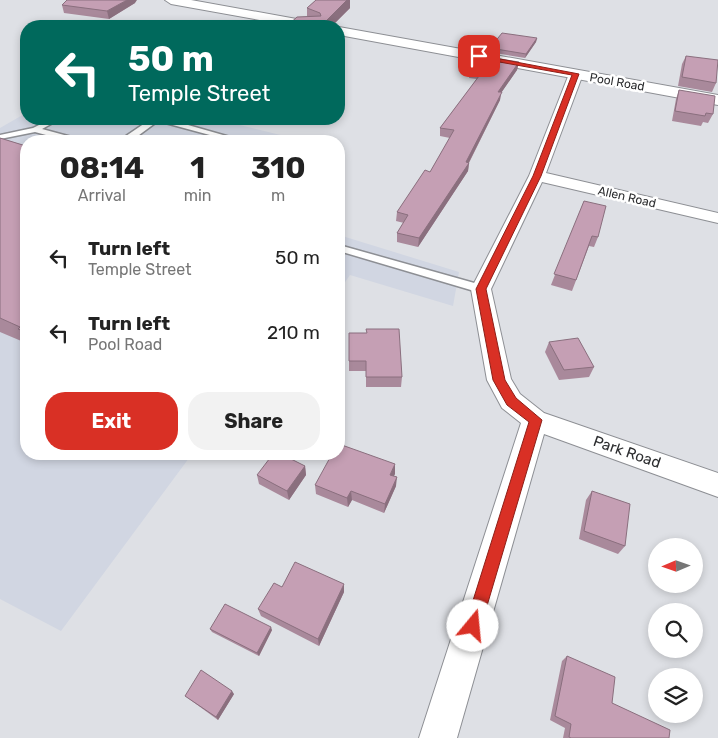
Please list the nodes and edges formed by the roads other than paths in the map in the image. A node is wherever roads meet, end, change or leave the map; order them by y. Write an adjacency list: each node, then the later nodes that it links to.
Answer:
1 (172, 0): 2 (street)
2 (280, 20)
3 (345, 32): 4 (street, Pool Road)
4 (576, 74): 5 (street, Pool Road); 14 (street)
5 (718, 100)
6 (45, 125): 9 (lane)
7 (149, 125): 11 (lane)
8 (180, 125): 12 (lane)
9 (36, 130): 10 (lane); 13 (lane)
10 (54, 135)
11 (134, 135)
12 (218, 135)
13 (0, 136)
14 (537, 176): 15 (street, Allen Road); 17 (street)
15 (718, 218)
16 (345, 250): 17 (lane)
17 (481, 289): 18 (street)
18 (535, 420): 19 (street, Park Road); 20 (street)
19 (718, 485)
20 (438, 738)

